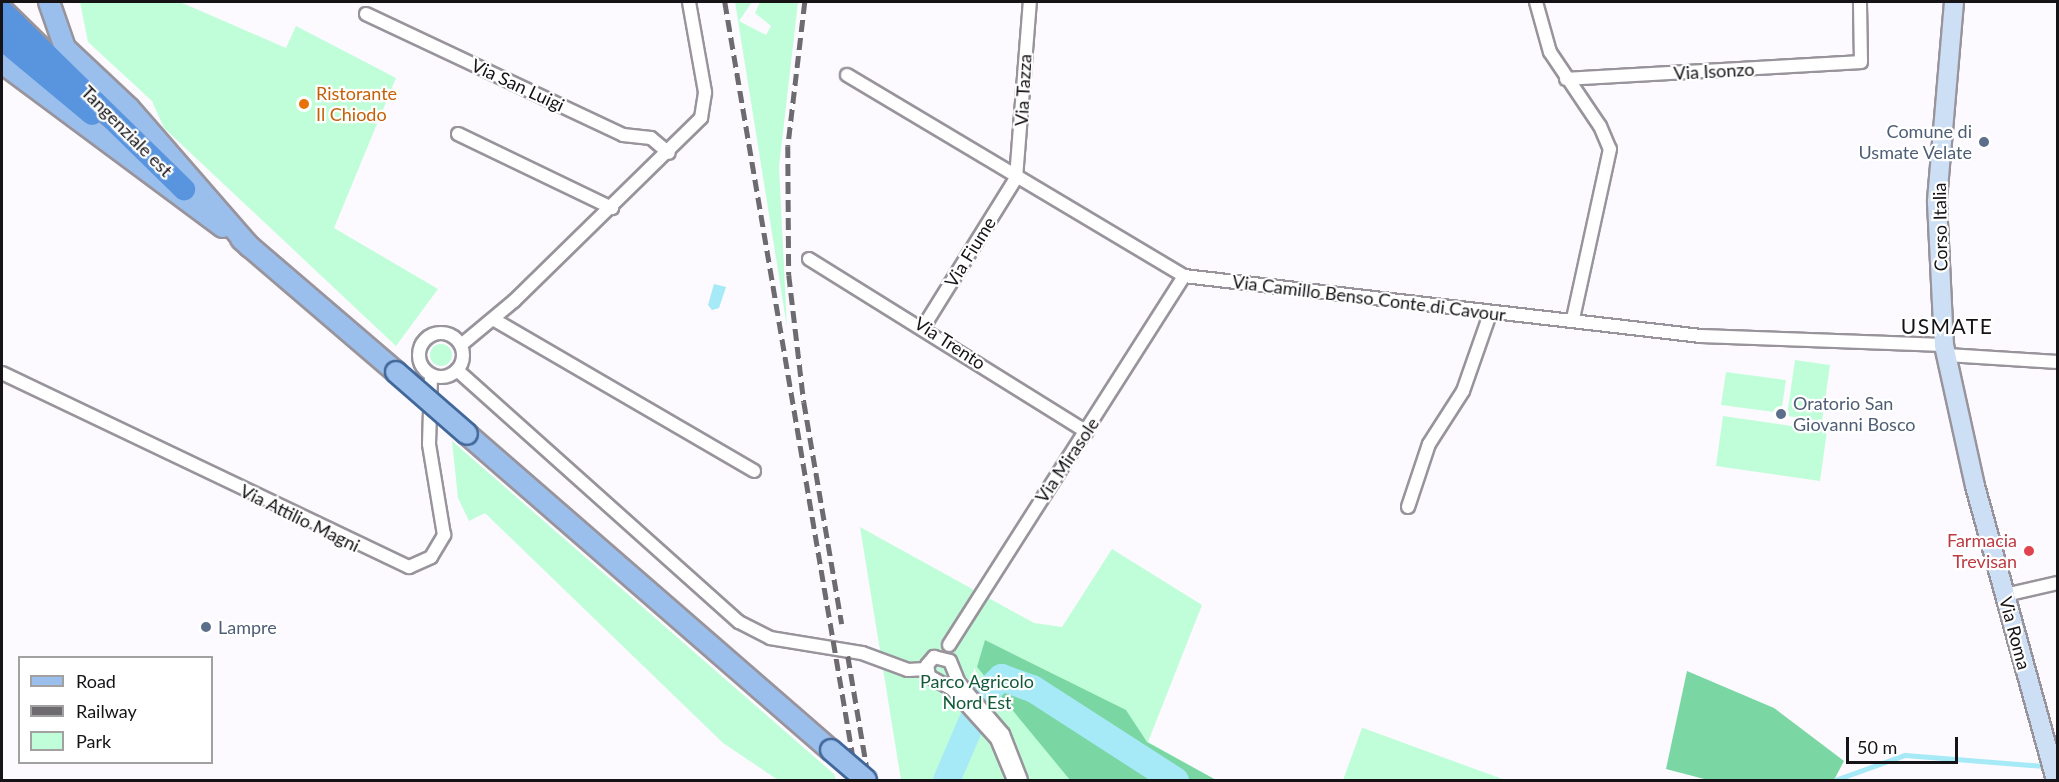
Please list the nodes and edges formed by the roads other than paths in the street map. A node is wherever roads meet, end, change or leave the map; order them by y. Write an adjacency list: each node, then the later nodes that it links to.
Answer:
1 (49, 2): 18 (main road)
2 (689, 2): 14 (street)
3 (1030, 2): 15 (street, Via Tazza)
4 (1536, 2): 12 (street)
5 (1860, 2): 12 (street, Via Isonzo)
6 (1954, 2): 26 (main road, Corso Italia)
7 (2, 11): 16 (highway, Tangenziale est)
8 (366, 14): 14 (street, Via San Luigi)
9 (2, 39): 16 (highway, Tangenziale est)
10 (2, 63): 18 (main road)
11 (847, 75): 15 (street, Via Camillo Benso Conte di Cavour)
12 (1566, 79): 22 (street)
13 (458, 134): 17 (street)
14 (669, 153): 17 (street)
15 (1016, 178): 20 (street, Via Camillo Benso Conte di Cavour); 24 (street, Via Fiume)
16 (184, 189): 18 (main road)
17 (612, 208): 23 (street)
18 (250, 247): 43 (main road, bridge)
19 (809, 259): 24 (street, Via Trento)
20 (1184, 276): 21 (street, Via Camillo Benso Conte di Cavour); 31 (street, Via Mirasole)
21 (1490, 314): 22 (street, Via Camillo Benso Conte di Cavour); 33 (street)
22 (1573, 318): 26 (street, Via Camillo Benso Conte di Cavour)
23 (494, 319): 25 (street); 32 (street)
24 (924, 326): 31 (street, Via Trento)
25 (461, 345): 28 (street); 30 (street)
26 (1946, 350): 27 (street, Via Camillo Benso Conte di Cavour); 35 (main road, Via Roma)
27 (2058, 362)
28 (457, 370): 30 (street); 39 (street)
29 (2, 373): 30 (street, Via Attilio Magni)
30 (431, 375)
31 (1087, 432): 36 (street, Via Mirasole)
32 (754, 471)
33 (1408, 507)
34 (2058, 583): 35 (street)
35 (2005, 595): 42 (main road, Via Roma)
36 (949, 645): 37 (street, Via Mirasole); 38 (street, Via Mirasole)
37 (934, 657): 38 (street); 39 (street, Via Mirasole)
38 (947, 658): 40 (street)
39 (926, 669): 40 (street)
40 (956, 686): 41 (street)
41 (989, 723): 44 (street); 45 (street)
42 (2050, 747): 46 (main road, Via Roma)
43 (866, 780)
44 (1014, 780)
45 (1021, 780)
46 (2056, 780)

